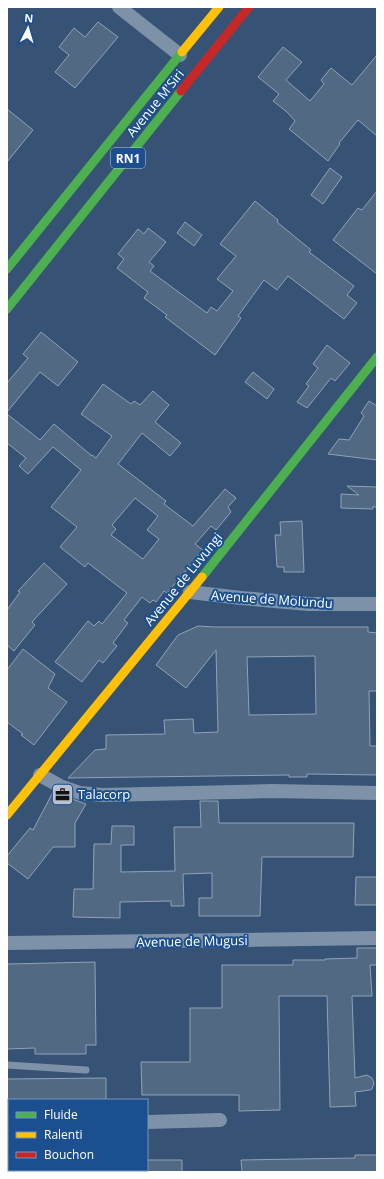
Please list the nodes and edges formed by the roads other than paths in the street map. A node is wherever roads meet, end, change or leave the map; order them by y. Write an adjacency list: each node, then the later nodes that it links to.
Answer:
1 (119, 7): 4 (street)
2 (219, 7): 4 (main road, Avenue M'Siri / RN1)
3 (249, 7): 6 (main road, Avenue M'Siri / RN1)
4 (180, 55): 5 (main road, Avenue M'Siri / RN1)
5 (7, 269)
6 (7, 309)
7 (377, 357): 8 (main road, Avenue de Luvungi)
8 (190, 592): 9 (street, Avenue de Molundu); 10 (main road, Avenue de Luvungi)
9 (377, 604)
10 (40, 775): 11 (street); 12 (main road, Avenue de Luvungi)
11 (377, 793)
12 (7, 815)
13 (377, 938): 14 (street, Avenue de Mugusi)
14 (7, 943)
15 (7, 1065): 16 (lane)
16 (86, 1070)
17 (220, 1120): 18 (street)
18 (148, 1122)

